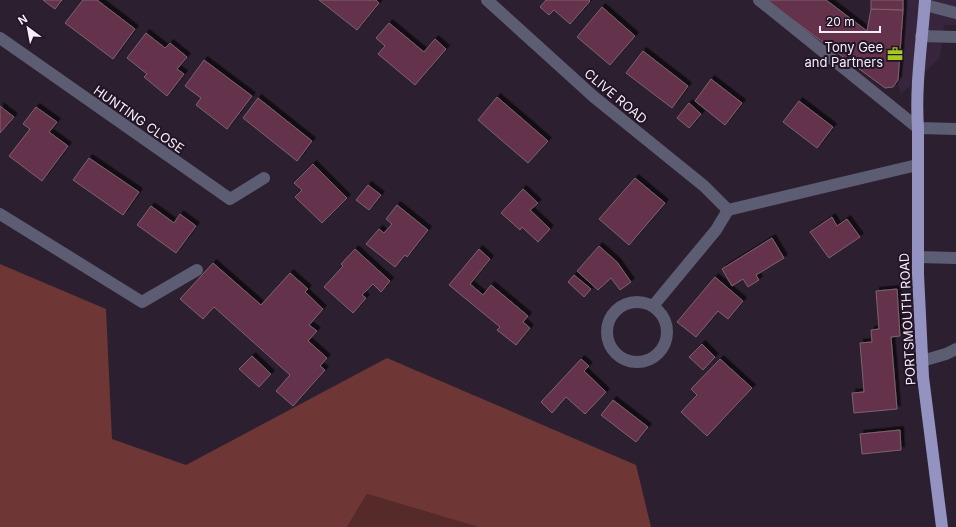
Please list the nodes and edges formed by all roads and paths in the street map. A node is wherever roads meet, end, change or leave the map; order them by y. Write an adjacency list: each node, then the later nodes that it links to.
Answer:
1 (487, 0): 12 (street, CLIVE ROAD)
2 (759, 0): 8 (street)
3 (925, 3): 4 (street); 5 (main road, PORTSMOUTH ROAD)
4 (956, 13)
5 (921, 36): 6 (street); 8 (main road, PORTSMOUTH ROAD)
6 (956, 37)
7 (0, 38): 11 (street, HUNTING CLOSE)
8 (918, 128): 9 (street); 10 (main road, PORTSMOUTH ROAD)
9 (956, 129)
10 (917, 165): 12 (street); 14 (main road, PORTSMOUTH ROAD)
11 (264, 178)
12 (728, 210): 17 (street)
13 (0, 214): 16 (street)
14 (918, 257): 15 (street); 19 (main road, PORTSMOUTH ROAD)
15 (956, 258)
16 (197, 270)
17 (653, 306): 17 (street)
18 (956, 348): 19 (street)
19 (922, 361): 20 (main road, PORTSMOUTH ROAD)
20 (942, 527)

